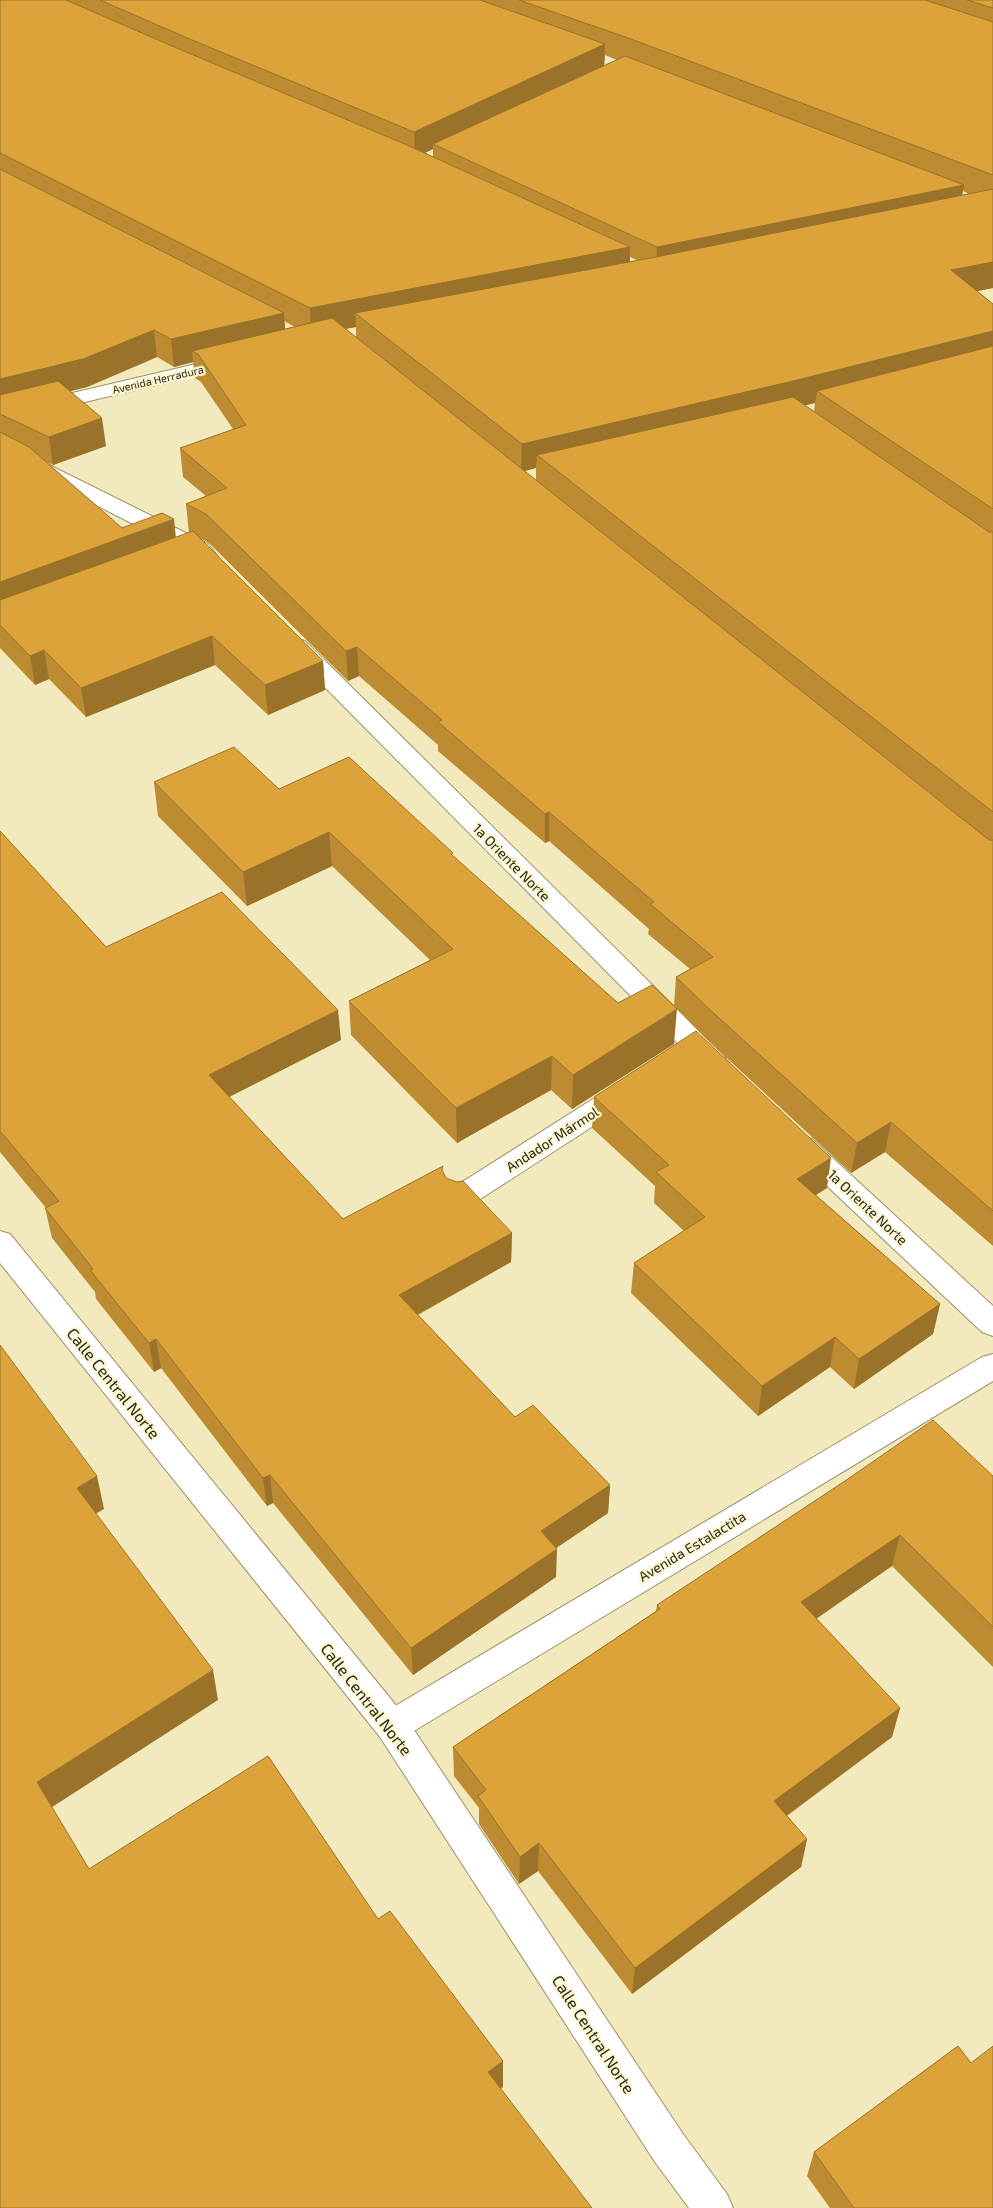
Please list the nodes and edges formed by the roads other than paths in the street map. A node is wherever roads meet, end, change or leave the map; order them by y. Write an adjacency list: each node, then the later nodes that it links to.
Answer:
1 (252, 357): 2 (street, Avenida Herradura)
2 (0, 416)
3 (0, 448): 4 (street)
4 (200, 549): 5 (street); 6 (street)
5 (173, 559)
6 (221, 570)
7 (284, 633): 8 (street, 1a Oriente Norte)
8 (695, 1046): 9 (street); 11 (street, 1a Oriente Norte)
9 (672, 1062)
10 (648, 1077): 13 (street, Andador Mármol)
11 (732, 1080)
12 (782, 1127): 15 (street, 1a Oriente Norte)
13 (458, 1199)
14 (0, 1242): 17 (street, Calle Central Norte)
15 (993, 1324)
16 (993, 1366): 17 (street, Avenida Estalactita)
17 (392, 1726): 18 (street, Calle Central Norte)
18 (713, 2208)

